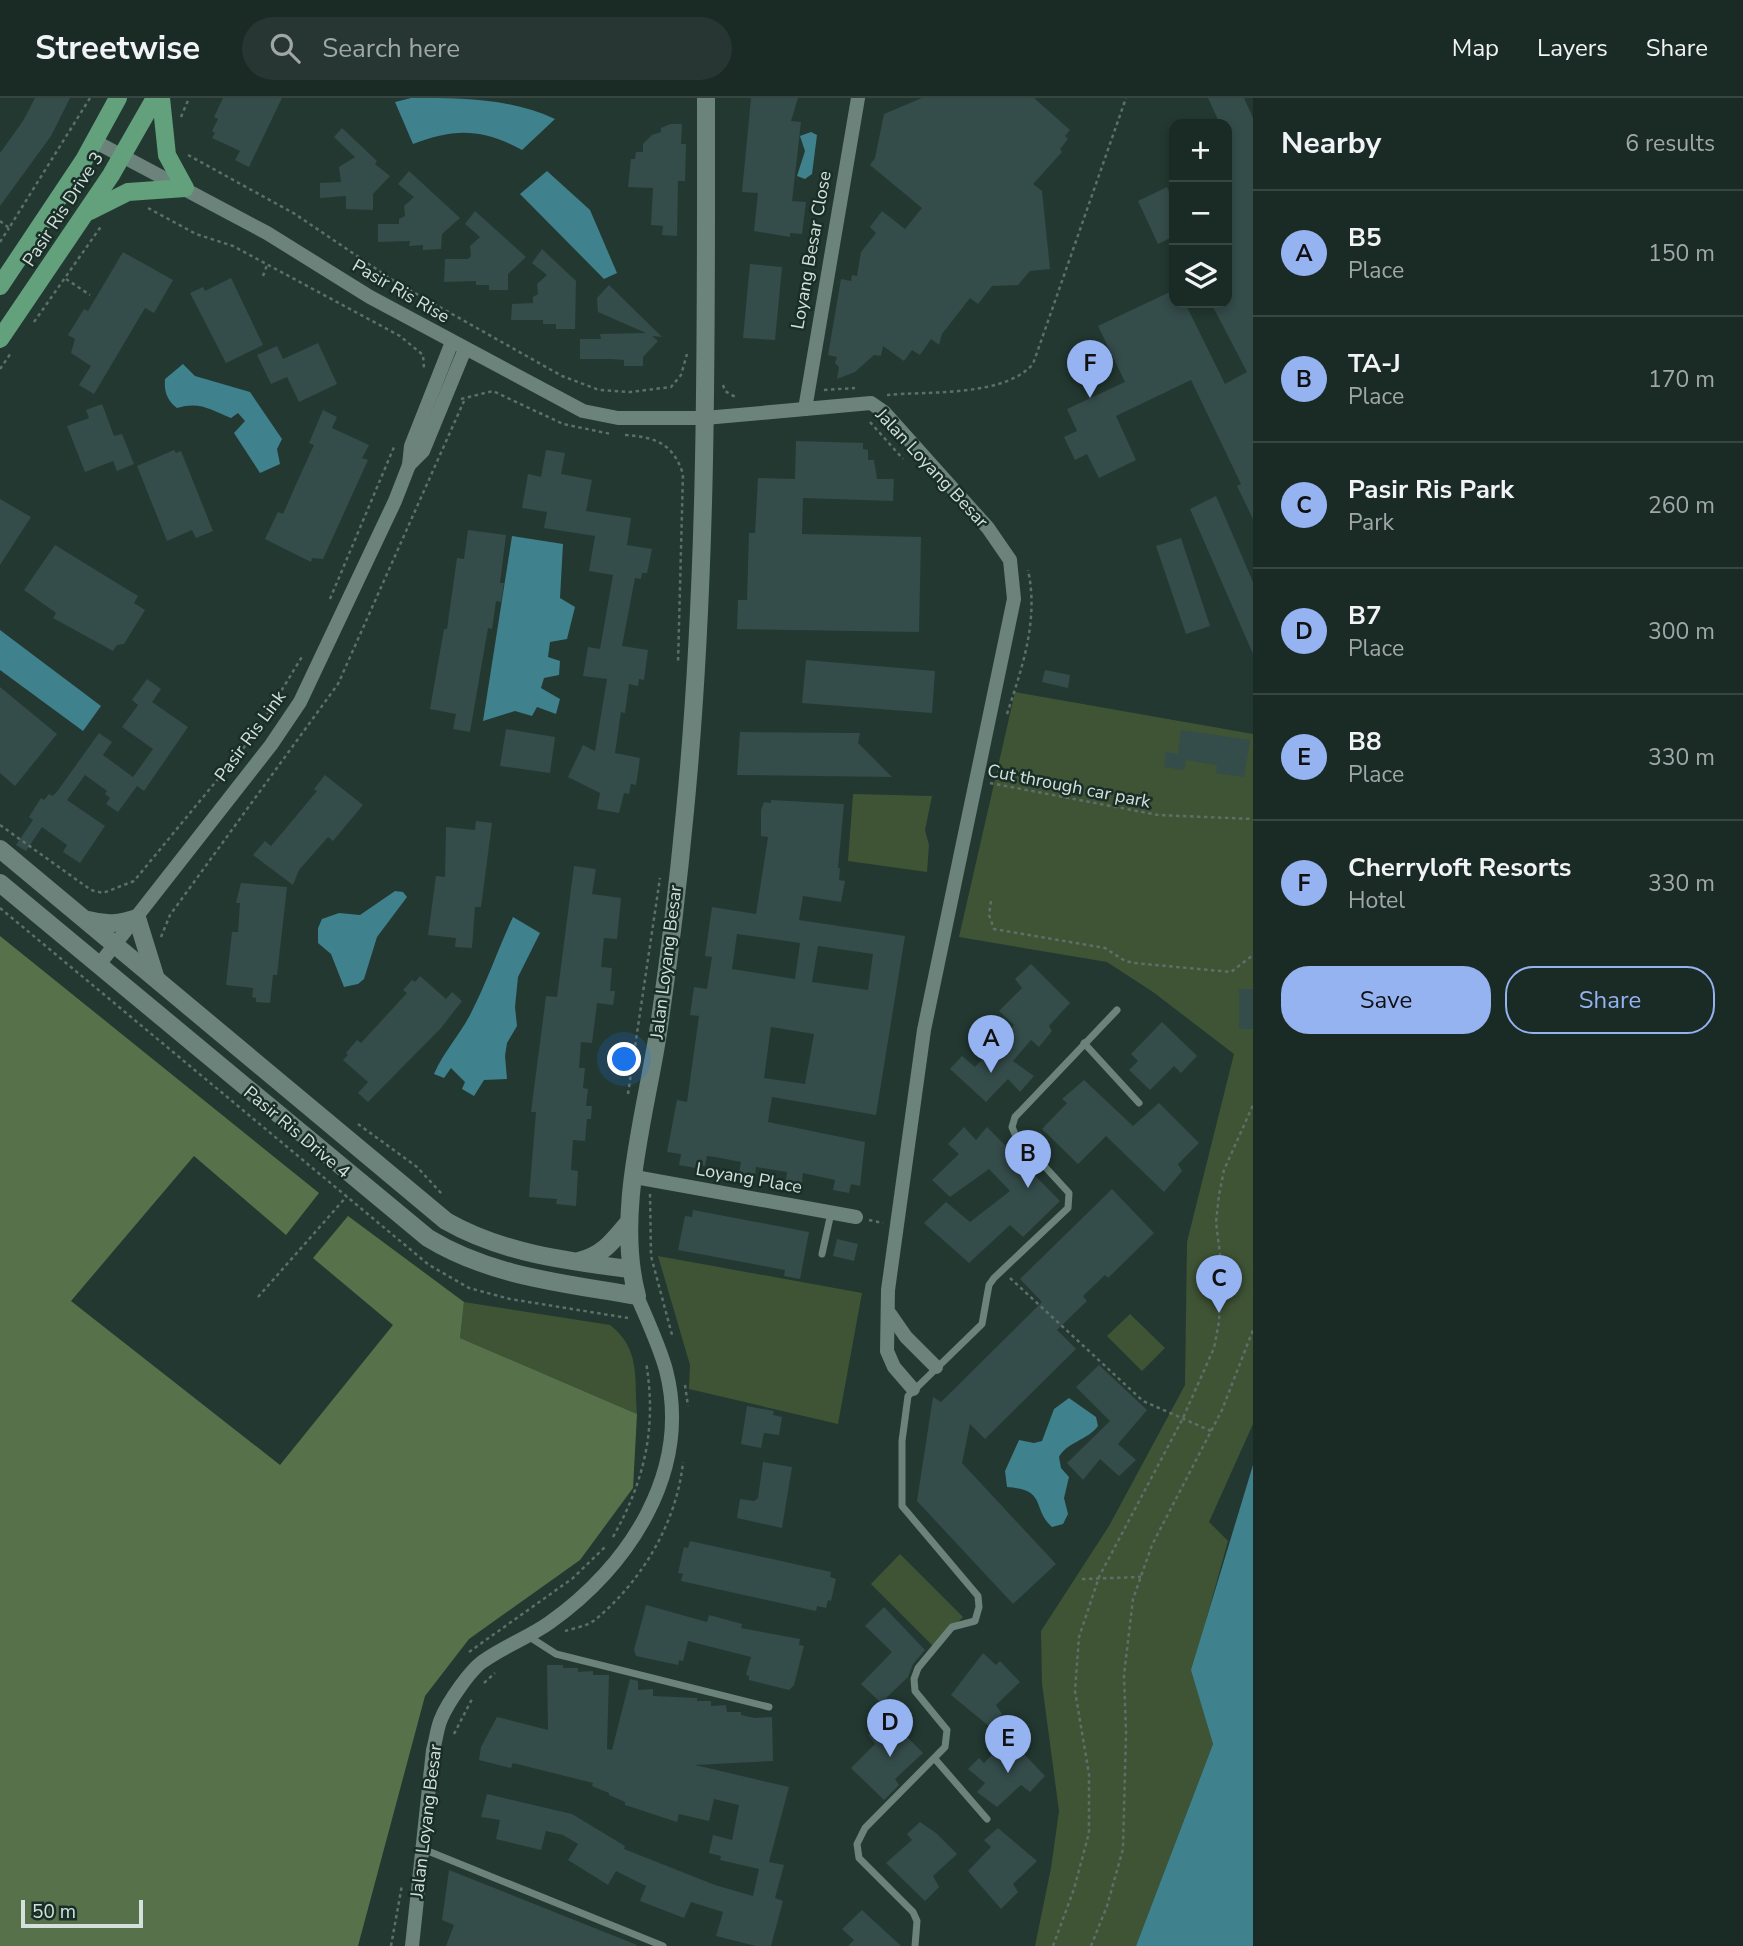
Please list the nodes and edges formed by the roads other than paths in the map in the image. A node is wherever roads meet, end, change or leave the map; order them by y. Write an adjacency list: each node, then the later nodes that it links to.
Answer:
1 (118, 98): 6 (main road, Pasir Ris Drive 3)
2 (155, 98): 7 (main road, Pasir Ris Drive 3)
3 (161, 98): 8 (main road)
4 (706, 98): 14 (street, Jalan Loyang Besar)
5 (858, 98): 13 (street, Loyang Besar Close)
6 (94, 141): 7 (street, Pasir Ris Rise); 10 (main road, Pasir Ris Drive 3)
7 (122, 157): 8 (street, Pasir Ris Rise); 9 (main road, Pasir Ris Drive 3)
8 (185, 188): 9 (main road); 12 (street, Pasir Ris Rise)
9 (84, 215): 11 (main road, Pasir Ris Drive 3)
10 (0, 286)
11 (8, 343)
12 (459, 346): 14 (street, Pasir Ris Rise); 17 (street, Pasir Ris Link)
13 (804, 409): 14 (street, Jalan Loyang Besar); 33 (street, Jalan Loyang Besar)
14 (705, 418): 25 (street, Jalan Loyang Besar)
15 (0, 849): 18 (street, Pasir Ris Drive 4)
16 (0, 883): 20 (street, Pasir Ris Drive 4)
17 (137, 918): 18 (street); 19 (street, Pasir Ris Link); 21 (street)
18 (88, 920): 19 (street, Pasir Ris Drive 4)
19 (116, 943): 20 (street, Pasir Ris Link); 21 (street, Pasir Ris Drive 4)
20 (98, 966): 32 (street, Pasir Ris Drive 4)
21 (155, 977): 30 (street, Pasir Ris Drive 4)
22 (1117, 1010): 23 (lane)
23 (1084, 1043): 24 (lane); 34 (lane)
24 (1139, 1103)
25 (643, 1179): 26 (street, Loyang Place); 28 (street, Jalan Loyang Besar)
26 (831, 1212): 27 (street, Loyang Place); 29 (lane)
27 (856, 1217)
28 (628, 1223): 30 (street); 31 (street, Jalan Loyang Besar)
29 (822, 1254)
30 (576, 1262): 31 (street, Pasir Ris Drive 4)
31 (630, 1269): 32 (street, Jalan Loyang Besar)
32 (637, 1296): 36 (street, Jalan Loyang Besar)
33 (890, 1314): 34 (street); 35 (street, Jalan Loyang Besar)
34 (936, 1367): 35 (lane)
35 (913, 1389): 38 (lane)
36 (528, 1635): 37 (lane); 40 (street, Jalan Loyang Besar)
37 (769, 1707)
38 (935, 1759): 39 (lane); 43 (lane)
39 (987, 1819)
40 (422, 1849): 41 (street, Jalan Loyang Besar); 42 (lane)
41 (412, 1946)
42 (663, 1946)
43 (915, 1946)

